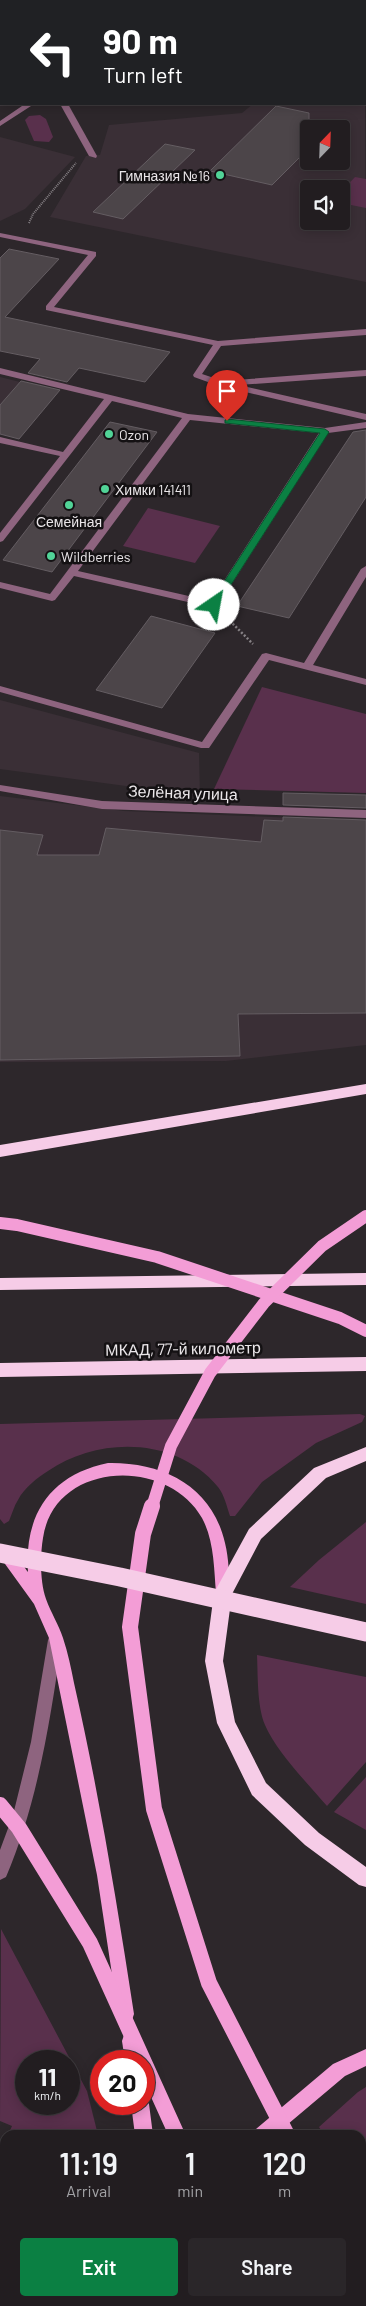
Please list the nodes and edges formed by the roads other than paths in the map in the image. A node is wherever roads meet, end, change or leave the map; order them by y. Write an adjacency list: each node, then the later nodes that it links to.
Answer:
1 (25, 105): 3 (street)
2 (65, 105): 4 (street)
3 (0, 124)
4 (92, 154)
5 (0, 235): 7 (street)
6 (366, 332): 7 (street)
7 (218, 344): 10 (street)
8 (0, 370): 11 (street)
9 (366, 373): 10 (street)
10 (222, 384): 13 (street)
11 (110, 398): 12 (street); 17 (street)
12 (188, 417): 15 (street); 20 (street)
13 (366, 417)
14 (366, 425): 15 (street)
15 (325, 432): 20 (street)
16 (0, 440): 17 (street)
17 (66, 455): 18 (street)
18 (0, 539)
19 (366, 569): 22 (street)
20 (71, 572): 21 (street)
21 (0, 585)
22 (307, 667): 23 (street); 24 (street)
23 (366, 682)
24 (0, 689)
25 (0, 788): 26 (street, Зелёная улица)
26 (366, 814)
27 (366, 1089): 28 (highway)
28 (0, 1151)
29 (366, 1216): 52 (main road, bridge)
30 (0, 1224): 33 (main road, bridge)
31 (366, 1279): 32 (highway)
32 (0, 1284)
33 (366, 1331)
34 (366, 1364): 35 (highway, МКАД, 77-й километр)
35 (0, 1370)
36 (366, 1454): 39 (highway)
37 (0, 1547): 40 (main road)
38 (0, 1553): 41 (highway, bridge)
39 (223, 1593): 40 (main road); 45 (highway)
40 (38, 1600): 42 (main road)
41 (366, 1632)
42 (56, 1638): 44 (street); 46 (main road)
43 (0, 1805): 50 (main road, bridge)
44 (0, 1872)
45 (366, 1878)
46 (131, 2050)
47 (366, 2056): 51 (main road)
48 (141, 2115): 49 (main road)
49 (143, 2130)
50 (175, 2130)
51 (268, 2130)
52 (284, 2130)

